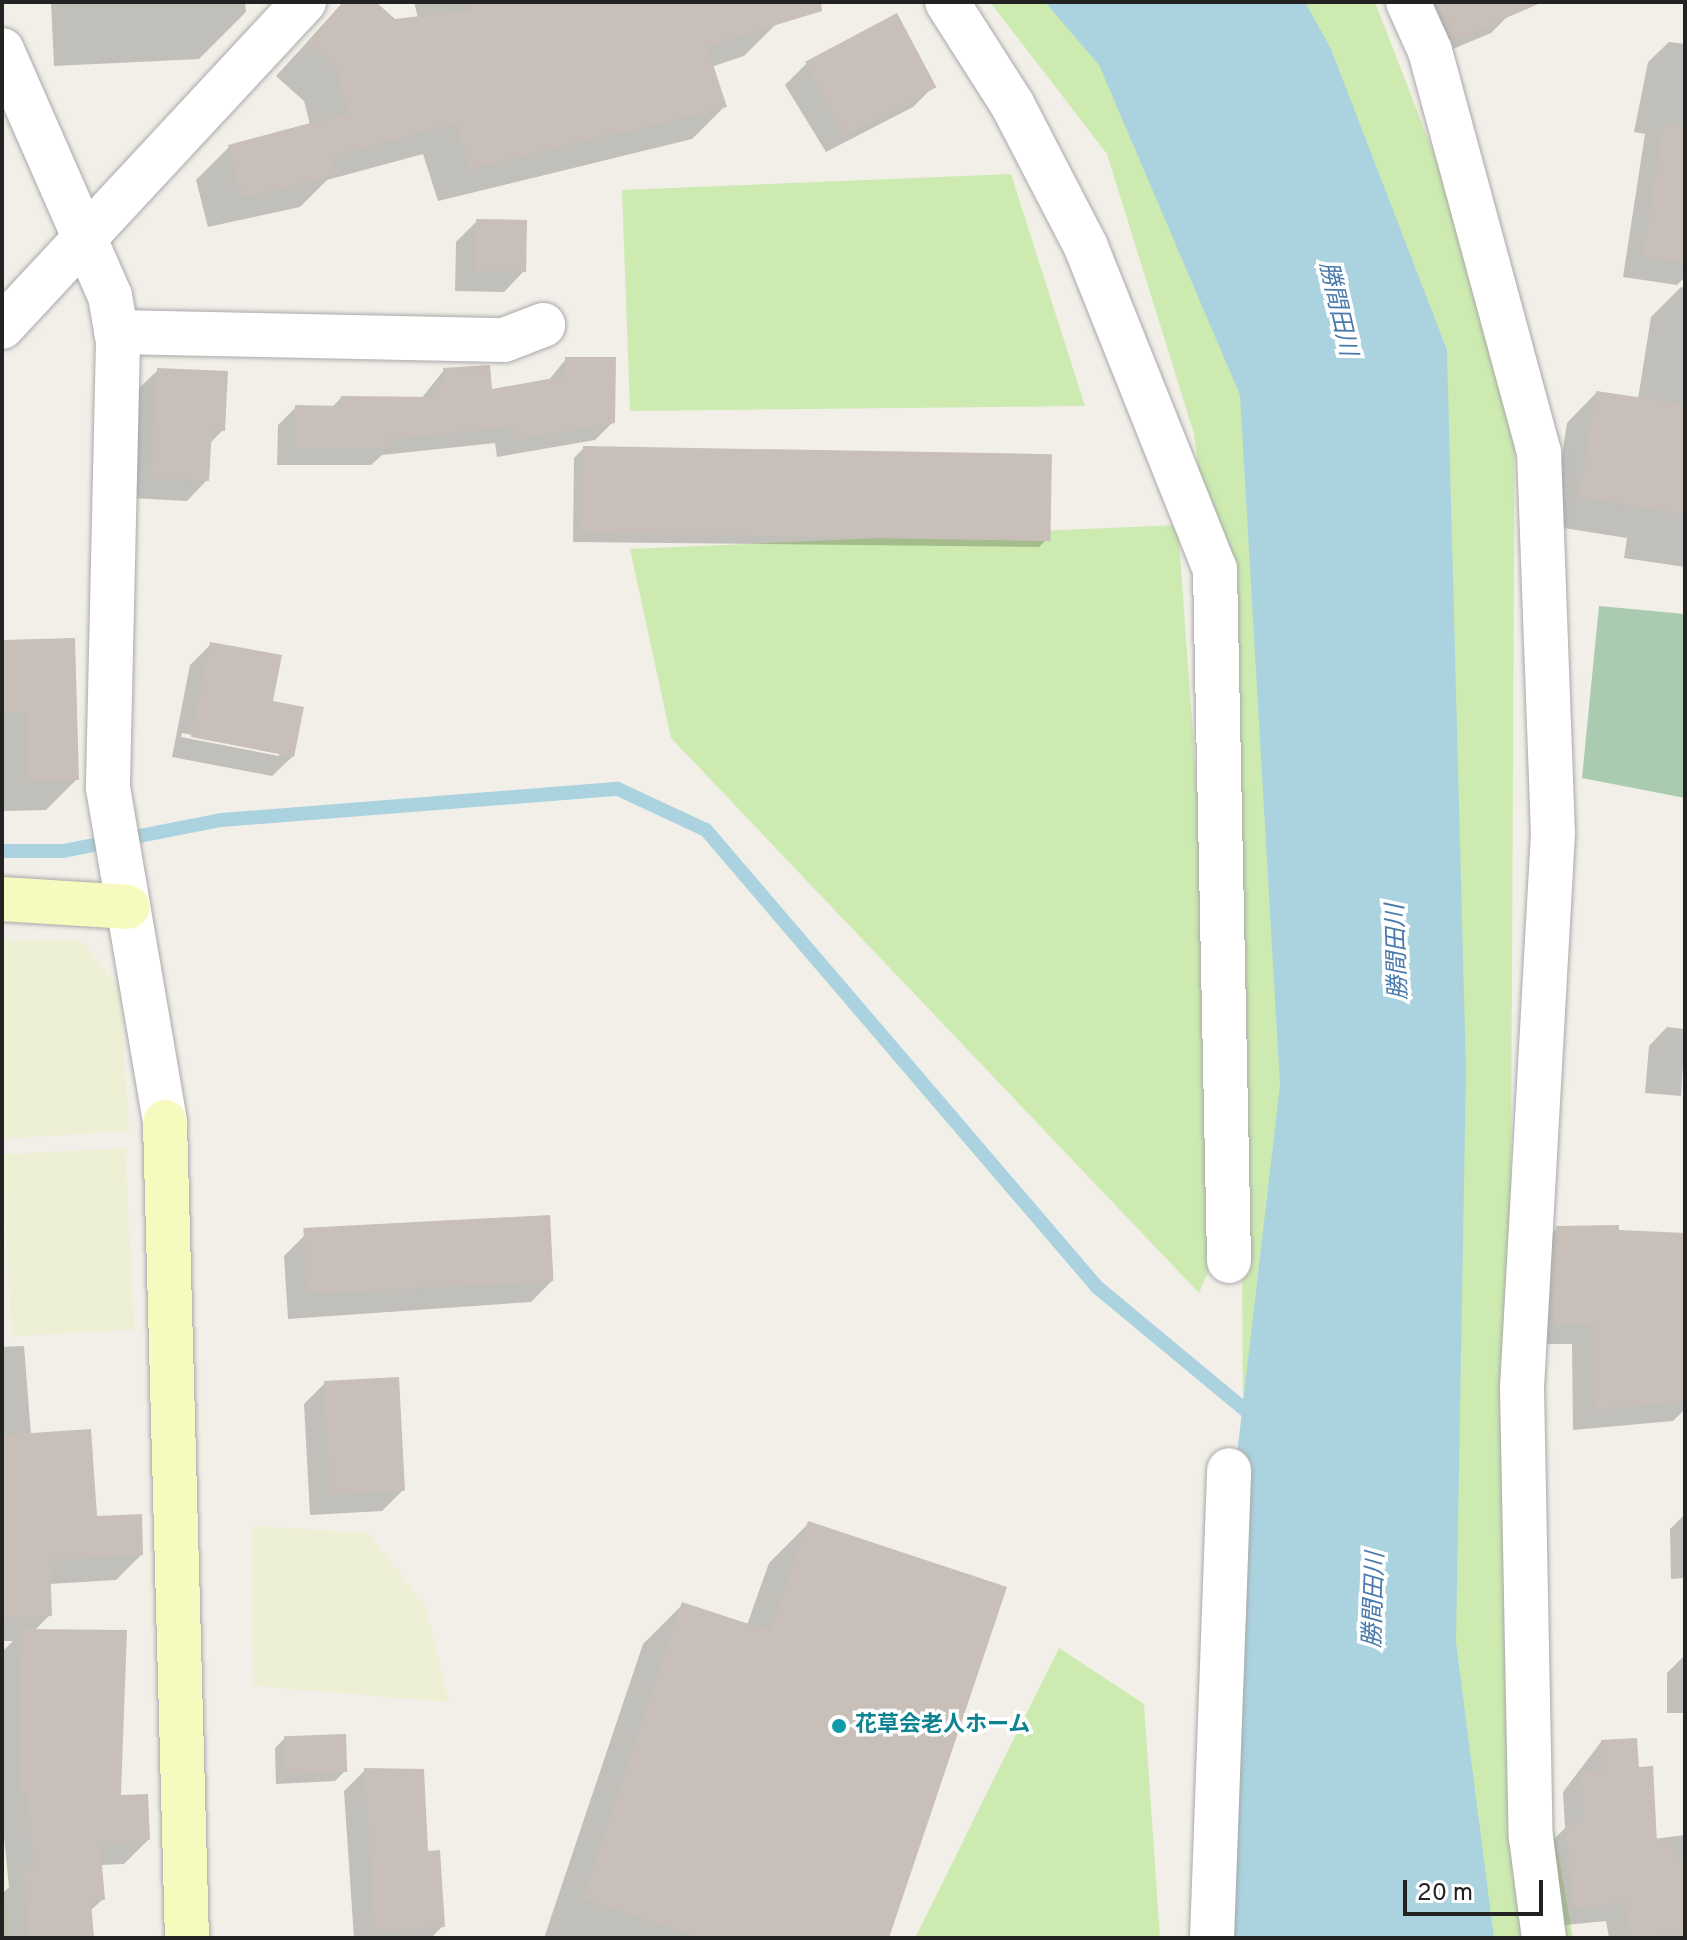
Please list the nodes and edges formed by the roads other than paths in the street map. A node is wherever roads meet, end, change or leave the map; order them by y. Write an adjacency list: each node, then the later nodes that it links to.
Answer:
1 (304, 2): 5 (street)
2 (947, 2): 11 (street)
3 (1408, 2): 15 (street)
4 (2, 50): 5 (street)
5 (83, 242): 7 (street); 8 (street)
6 (543, 325): 8 (street)
7 (2, 327)
8 (116, 332): 9 (street)
9 (125, 888): 10 (street); 13 (street)
10 (2, 899)
11 (1229, 1261)
12 (1229, 1470): 14 (street)
13 (187, 1938)
14 (1212, 1938)
15 (1544, 1938)

